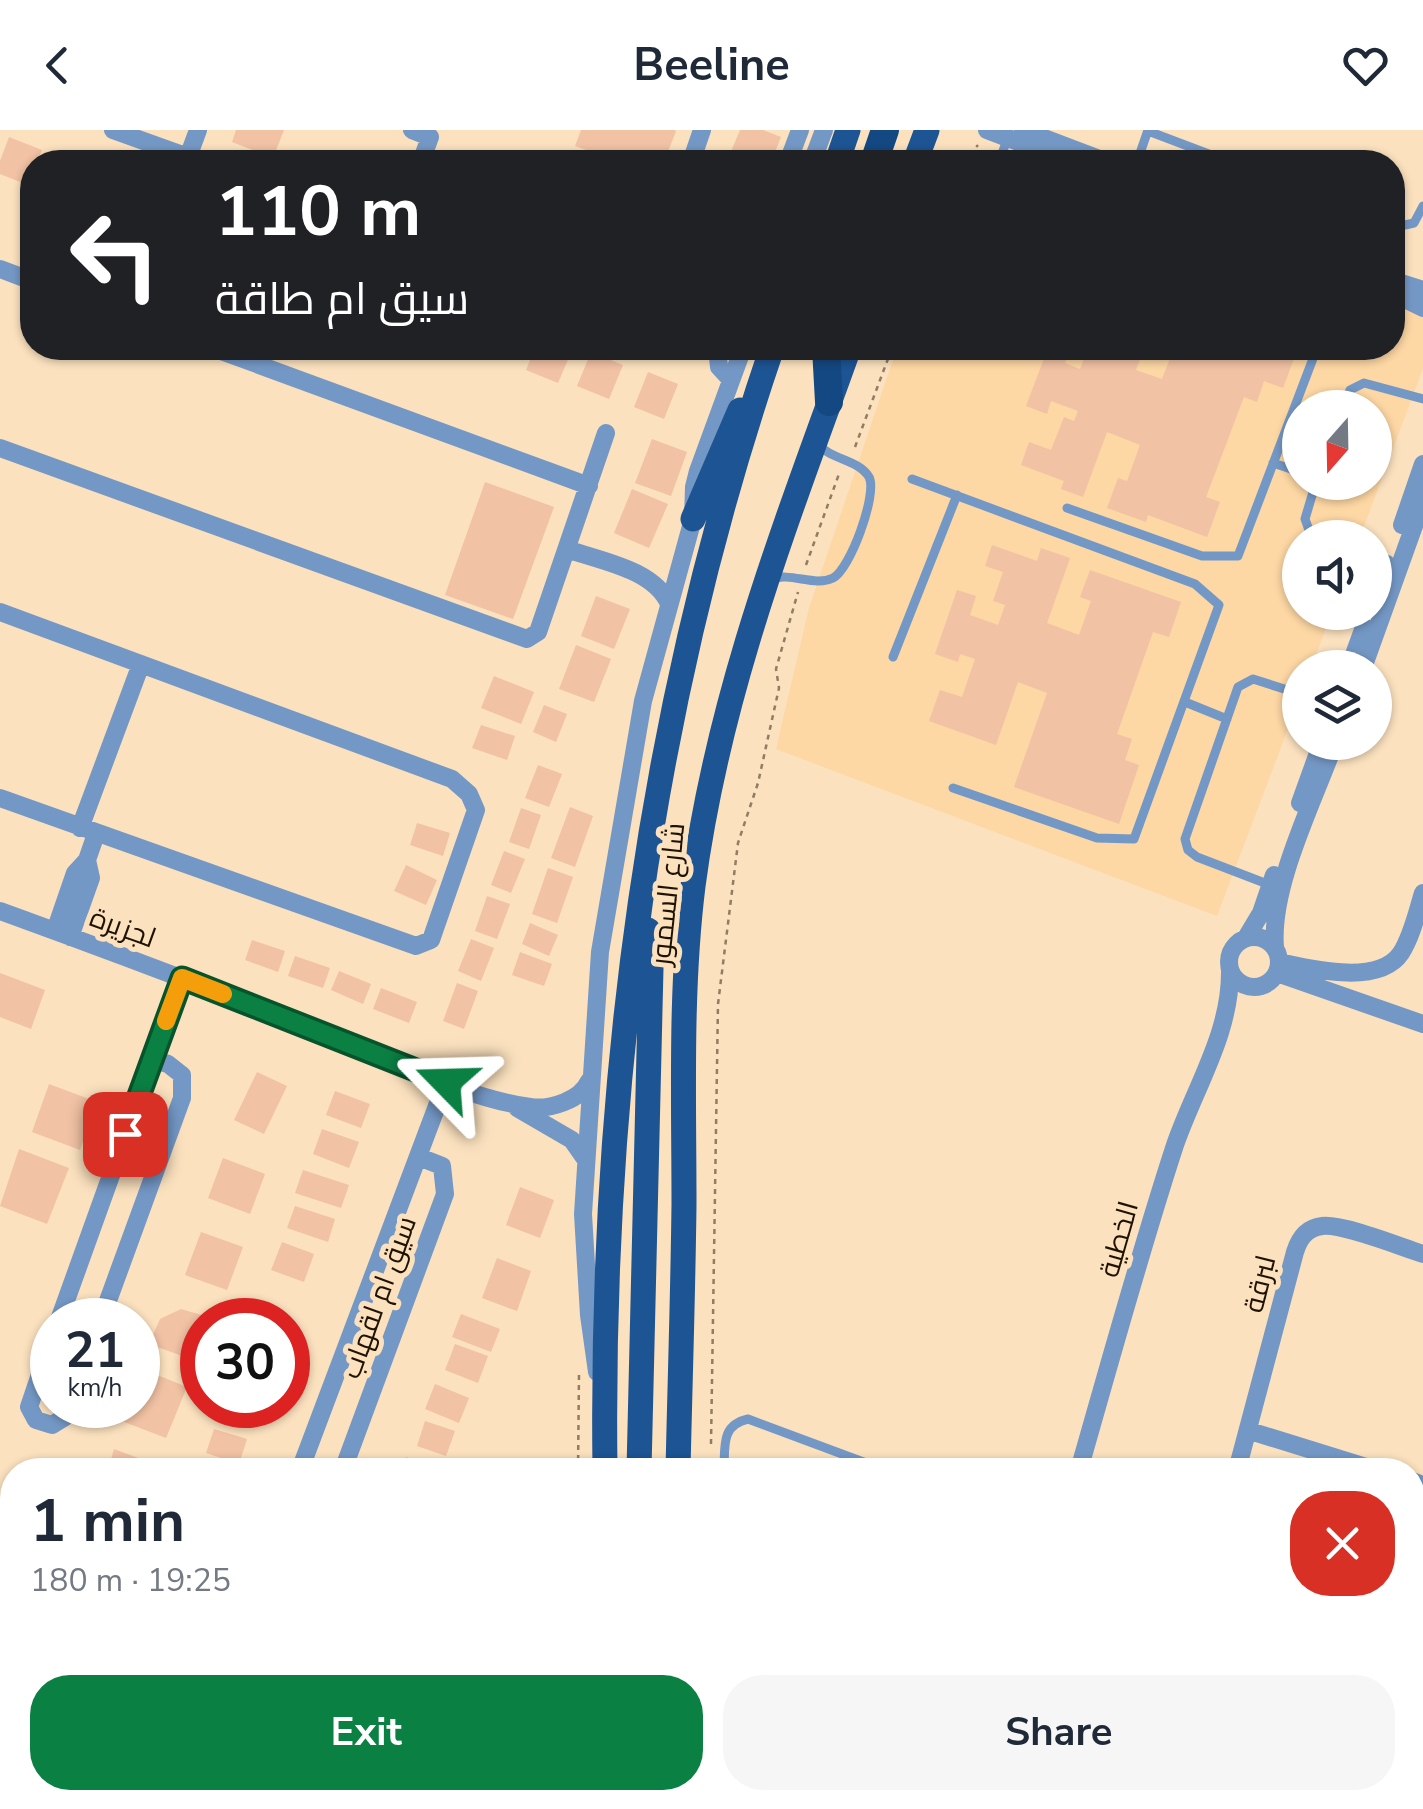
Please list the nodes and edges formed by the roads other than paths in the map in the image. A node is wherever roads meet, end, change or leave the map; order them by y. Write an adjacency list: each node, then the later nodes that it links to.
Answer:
1 (113, 130): 7 (street)
2 (412, 130): 8 (street)
3 (987, 130): 5 (street)
4 (1148, 131): 6 (lane)
5 (1013, 133): 9 (street); 10 (street)
6 (1162, 133): 11 (lane)
7 (168, 150)
8 (425, 150)
9 (1046, 150)
10 (1068, 150)
11 (1202, 150)
12 (1423, 206): 13 (lane)
13 (1405, 224)
14 (246, 360): 35 (street)
15 (718, 360): 22 (street)
16 (738, 360): 22 (street, شارع السمور)
17 (766, 360): 39 (main road)
18 (768, 360): 58 (main road, شارع السمور)
19 (827, 360): 27 (highway)
20 (845, 360): 27 (main road, شارع السمور)
21 (1312, 360): 31 (lane)
22 (731, 380): 39 (street, شارع السمور)
23 (1350, 390): 24 (lane)
24 (1390, 390)
25 (1392, 391): 26 (lane)
26 (1423, 399)
27 (829, 402): 29 (main road, شارع السمور)
28 (606, 434): 35 (street)
29 (815, 441): 44 (main road, شارع السمور); 44 (lane)
30 (0, 448): 41 (street)
31 (1273, 463): 33 (lane); 38 (lane)
32 (1423, 464): 40 (street)
33 (1282, 466)
34 (912, 479): 36 (lane)
35 (588, 486): 41 (street)
36 (957, 495): 48 (lane); 51 (lane)
37 (1423, 501): 47 (street)
38 (1067, 508)
39 (693, 520): 42 (street, شارع السمور)
40 (1392, 535)
41 (567, 549): 43 (street)
42 (680, 563): 43 (street); 45 (street, شارع السمور)
43 (648, 579): 45 (street)
44 (764, 582): 86 (main road, شارع السمور)
45 (669, 604): 71 (street, شارع السمور)
46 (0, 612): 49 (street)
47 (1369, 650)
48 (893, 657)
49 (140, 664): 57 (street); 57 (street)
50 (1282, 688): 52 (lane)
51 (1185, 702): 52 (lane); 55 (lane)
52 (1227, 719): 59 (lane)
53 (1315, 760): 59 (street)
54 (1328, 760): 64 (street)
55 (952, 788)
56 (0, 798): 57 (street)
57 (88, 831): 62 (street)
58 (643, 880): 79 (main road, شارع السمور); 85 (main road)
59 (1270, 884): 63 (street)
60 (1423, 893): 64 (street)
61 (0, 911): 62 (street, لجزيرة)
62 (62, 934): 66 (street, لجزيرة)
63 (1246, 938): 64 (street); 65 (street)
64 (1277, 961): 67 (street); 68 (street)
65 (1230, 970): 67 (street); 69 (street, الخطية)
66 (182, 978): 70 (street); 72 (street, لجزيرة)
67 (1262, 986): 69 (street, الخطية)
68 (1423, 1024)
69 (1223, 1028): 89 (street, الخطية)
70 (151, 1059): 77 (street); 78 (street)
71 (591, 1074): 73 (street, لجزيرة); 75 (street, شارع السمور)
72 (446, 1082): 73 (street, لجزيرة); 74 (street, سيق ام لقهاب)
73 (508, 1102): 75 (street, لجزيرة)
74 (419, 1157): 81 (street, سيق ام لقهاب); 82 (street, سيق ام لقهاب)
75 (586, 1161): 79 (street, شارع السمور)
76 (1423, 1254): 80 (street, لبرقة)
77 (67, 1298)
78 (109, 1298)
79 (604, 1415): 83 (main road); 84 (main road, شارع السمور)
80 (1250, 1430): 90 (street, لبرقة); 91 (street)
81 (305, 1458)
82 (347, 1458)
83 (597, 1458)
84 (605, 1458)
85 (638, 1458)
86 (678, 1458)
87 (725, 1458): 88 (lane)
88 (852, 1458)
89 (1083, 1458)
90 (1241, 1458)
91 (1338, 1458)

